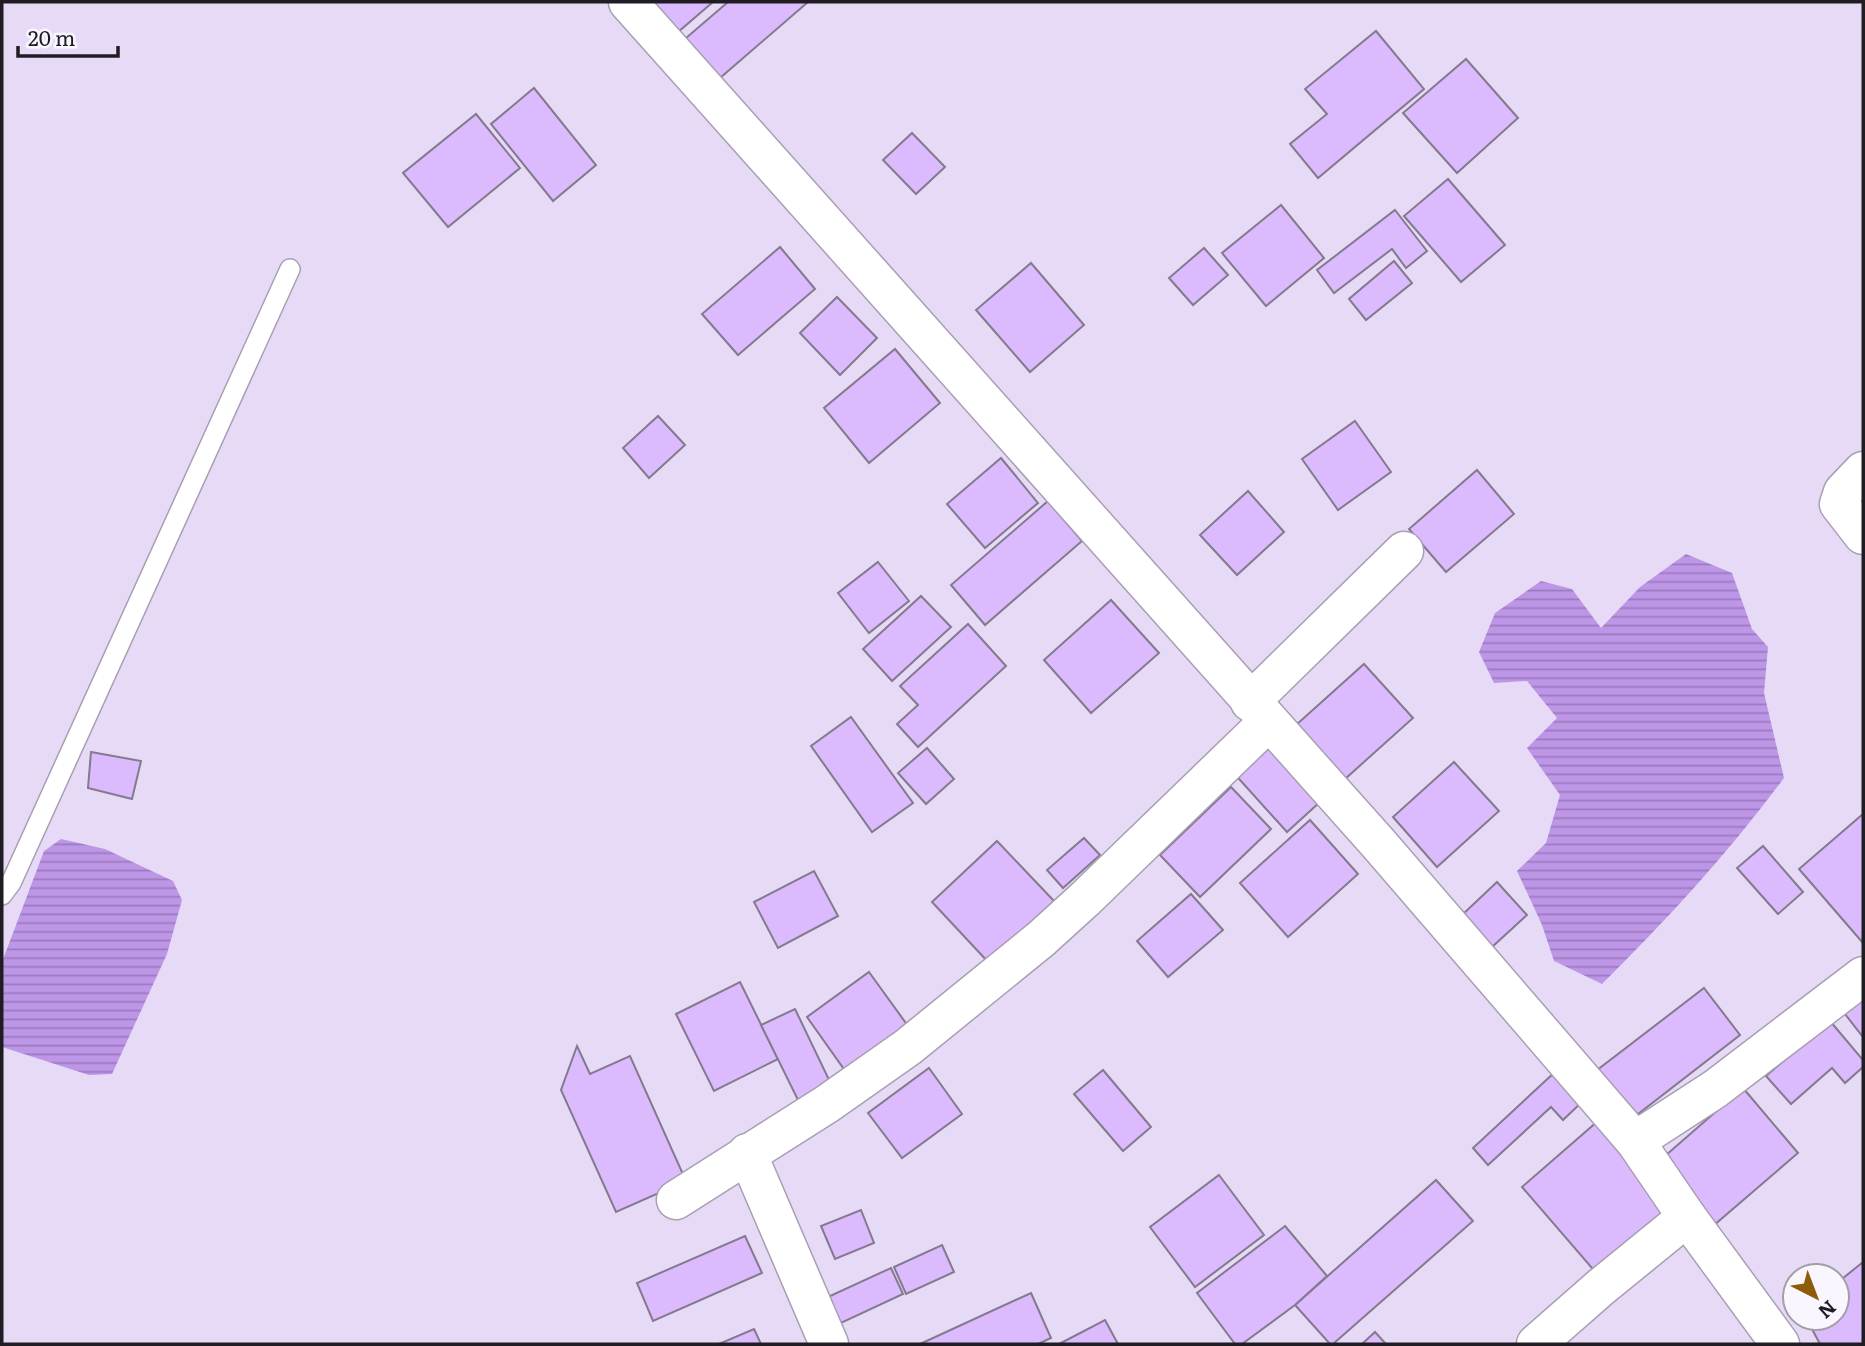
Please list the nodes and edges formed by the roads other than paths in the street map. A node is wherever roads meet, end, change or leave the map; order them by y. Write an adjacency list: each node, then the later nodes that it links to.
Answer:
1 (628, 2): 6 (street)
2 (290, 269): 7 (lane)
3 (1863, 471): 4 (street)
4 (1863, 535)
5 (1404, 551): 6 (street)
6 (1259, 712): 9 (street); 10 (street)
7 (2, 895)
8 (1863, 976): 9 (street)
9 (1635, 1141): 12 (street)
10 (747, 1153): 11 (street); 13 (street)
11 (676, 1200)
12 (1687, 1217): 14 (street); 15 (street)
13 (829, 1344)
14 (1536, 1344)
15 (1780, 1344)

